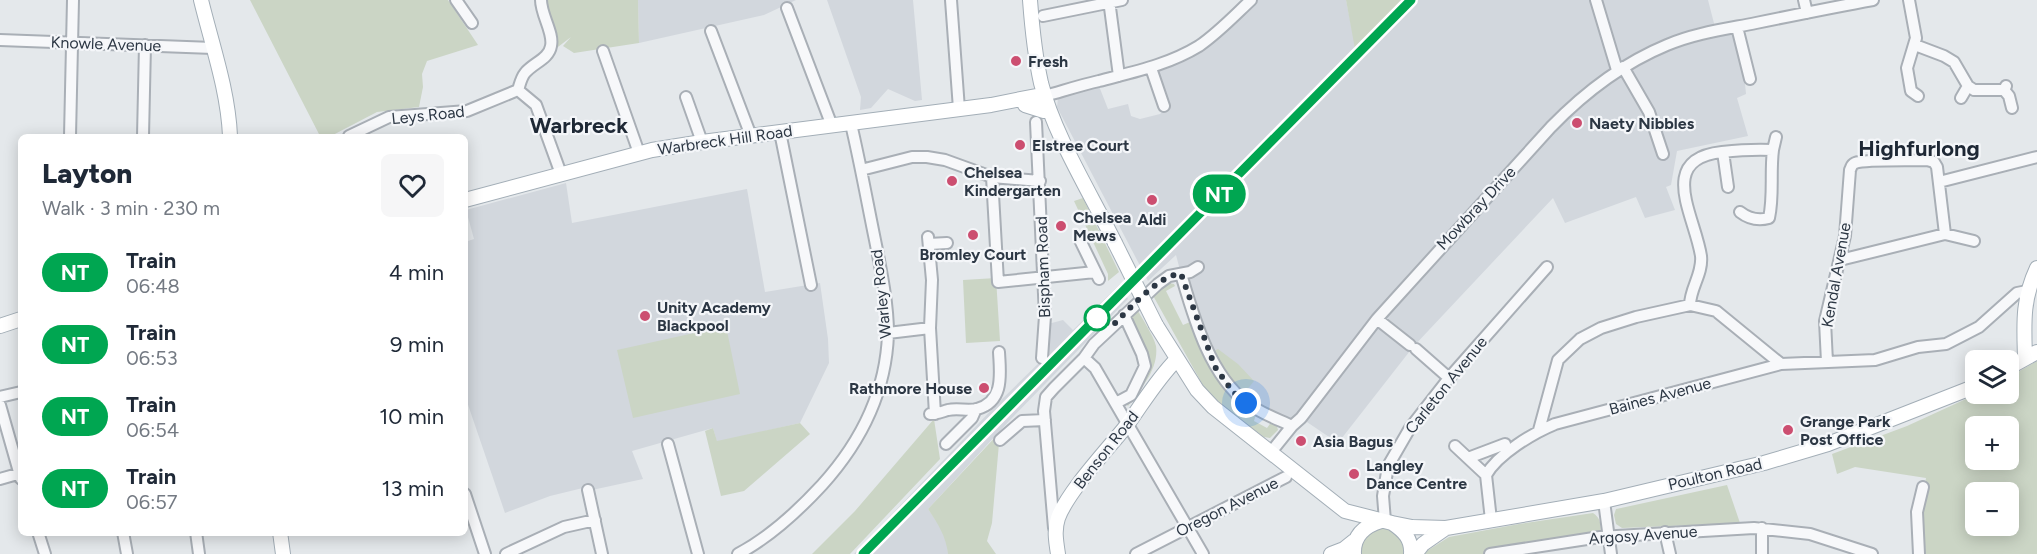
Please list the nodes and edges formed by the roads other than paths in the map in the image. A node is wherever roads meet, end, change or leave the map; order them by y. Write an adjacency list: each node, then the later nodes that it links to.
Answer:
1 (73, 0): 21 (street)
2 (201, 0): 24 (main road)
3 (456, 0): 17 (street)
4 (541, 0): 31 (street)
5 (951, 0): 38 (street)
6 (1030, 0): 35 (main road, Bispham Road)
7 (1122, 0): 12 (street)
8 (1596, 0): 27 (street)
9 (1804, 0): 15 (street)
10 (1873, 0): 15 (street, Mowbray Drive)
11 (1909, 0): 23 (street)
12 (1109, 2): 16 (street); 29 (street)
13 (1243, 2): 26 (street)
14 (788, 8): 40 (street)
15 (1806, 13): 18 (street, Mowbray Drive)
16 (1043, 16)
17 (472, 22)
18 (1734, 27): 27 (street, Mowbray Drive); 28 (street)
19 (711, 31): 47 (street)
20 (0, 40): 21 (street, Knowle Avenue)
21 (72, 43): 22 (street, Knowle Avenue); 43 (street)
22 (144, 45): 24 (street, Knowle Avenue); 44 (street)
23 (1914, 45): 30 (street); 32 (street)
24 (213, 48): 45 (main road)
25 (603, 51): 53 (street)
26 (1151, 68): 29 (street); 36 (street)
27 (1620, 69): 54 (street); 78 (street, Mowbray Drive)
28 (1753, 73)
29 (1119, 76): 35 (street)
30 (1968, 86): 34 (street); 37 (street)
31 (518, 90): 46 (street, Leys Road); 57 (street)
32 (1911, 96)
33 (686, 97): 50 (street)
34 (1961, 98)
35 (1037, 105): 38 (main road, Warbreck Hill Road); 41 (main road); 49 (street, Bispham Road)
36 (1164, 106)
37 (2012, 108)
38 (959, 110): 39 (main road, Warbreck Hill Road)
39 (851, 124): 40 (main road, Warbreck Hill Road); 56 (street, Warley Road)
40 (832, 126): 42 (main road, Warbreck Hill Road)
41 (1058, 129): 49 (street); 85 (main road, bridge)
42 (780, 132): 47 (main road, Warbreck Hill Road); 74 (street)
43 (70, 134)
44 (143, 134)
45 (230, 134)
46 (353, 134)
47 (750, 135): 50 (main road, Warbreck Hill Road)
48 (1776, 137): 51 (street)
49 (1037, 140): 59 (street, Bispham Road)
50 (702, 142): 53 (main road, Warbreck Hill Road)
51 (1773, 150): 52 (street); 63 (street)
52 (1723, 152): 61 (street); 76 (street)
53 (639, 153): 57 (main road, Warbreck Hill Road)
54 (1663, 154)
55 (2037, 157): 60 (street)
56 (861, 170): 58 (street); 82 (street, Warley Road)
57 (561, 174): 62 (main road, Warbreck Hill Road)
58 (992, 177): 59 (street); 73 (street)
59 (1040, 182): 73 (street, Bispham Road)
60 (1939, 182): 64 (street, Kendal Avenue); 68 (street, Kendal Avenue)
61 (1728, 187)
62 (468, 199)
63 (1740, 212)
64 (1945, 234): 66 (street); 68 (street)
65 (1079, 238): 73 (street)
66 (1974, 241)
67 (947, 243): 81 (street)
68 (1840, 260): 91 (street, Kendal Avenue)
69 (1198, 267): 72 (street)
70 (1547, 267): 94 (street, Carleton Avenue)
71 (2037, 268): 75 (main road)
72 (1181, 274): 77 (street); 103 (street)
73 (1044, 277): 88 (street, Bispham Road)
74 (811, 285)
75 (2027, 291): 83 (main road); 91 (street, Baines Avenue)
76 (1690, 305): 92 (street); 104 (street)
77 (1124, 315): 89 (street); 98 (street, Benson Road)
78 (1377, 319): 94 (street); 103 (street, Mowbray Drive)
79 (18, 320): 80 (main road)
80 (0, 326)
81 (930, 328): 82 (street); 100 (street)
82 (888, 333): 147 (street, Warley Road)
83 (2024, 333): 84 (main road); 87 (main road)
84 (2037, 342)
85 (1168, 346): 90 (main road); 93 (main road)
86 (999, 352): 100 (street)
87 (2031, 355)
88 (1042, 358)
89 (1084, 358): 98 (street); 101 (street)
90 (1177, 359): 93 (main road, Benson Road); 110 (main road)
91 (1827, 362): 92 (street, Baines Avenue)
92 (1781, 364): 104 (street, Baines Avenue)
93 (1166, 370): 102 (main road, Benson Road)
94 (1449, 378): 126 (street, Carleton Avenue)
95 (1965, 390): 121 (main road, Poulton Road)
96 (18, 393): 97 (street)
97 (0, 397)
98 (1116, 403): 102 (street)
99 (0, 405): 112 (street)
100 (976, 409): 107 (street)
101 (1045, 420): 105 (street); 118 (street)
102 (1128, 424): 120 (main road, Benson Road); 127 (street)
103 (1292, 426): 110 (street, Mowbray Drive)
104 (1539, 430): 114 (street, Baines Avenue)
105 (1000, 440)
106 (669, 444): 146 (street)
107 (946, 444)
108 (1504, 444): 111 (street)
109 (1455, 446): 111 (street)
110 (1270, 452): 123 (main road)
111 (1468, 458): 114 (street)
112 (18, 468)
113 (18, 475): 116 (street)
114 (1486, 475): 125 (street)
115 (1286, 477): 127 (street, Oregon Avenue)
116 (0, 479)
117 (1923, 486): 157 (street)
118 (1049, 489): 120 (street); 131 (street)
119 (588, 490): 124 (street)
120 (1070, 497): 131 (main road, Benson Road)
121 (1604, 501): 125 (main road, Poulton Road); 136 (street)
122 (468, 503): 143 (street)
123 (1346, 511): 126 (main road, Poulton Road); 137 (main road)
124 (595, 520): 144 (street); 145 (street)
125 (1491, 520): 128 (main road, Poulton Road)
126 (1386, 522): 128 (main road, Poulton Road); 137 (main road); 151 (main road)
127 (1188, 528): 148 (street, Oregon Avenue); 149 (street)
128 (1446, 528): 151 (main road, Poulton Road)
129 (1762, 528): 130 (street, Argosy Avenue); 155 (street); 156 (street, Argosy Avenue)
130 (1665, 532): 136 (street, Argosy Avenue); 154 (street)
131 (1055, 534): 138 (main road)
132 (39, 536): 139 (street)
133 (124, 536): 140 (street)
134 (197, 536): 141 (street)
135 (281, 536): 142 (main road)
136 (1609, 537): 152 (street, Argosy Avenue); 153 (street)
137 (1354, 545): 150 (main road)
138 (1055, 553)
139 (45, 554)
140 (127, 554)
141 (199, 554)
142 (283, 554)
143 (485, 554)
144 (506, 554)
145 (602, 554)
146 (698, 554)
147 (738, 554)
148 (1136, 554)
149 (1203, 554)
150 (1331, 554)
151 (1413, 554)
152 (1490, 554)
153 (1611, 554)
154 (1670, 554)
155 (1762, 554)
156 (1872, 554)
157 (1919, 554)

